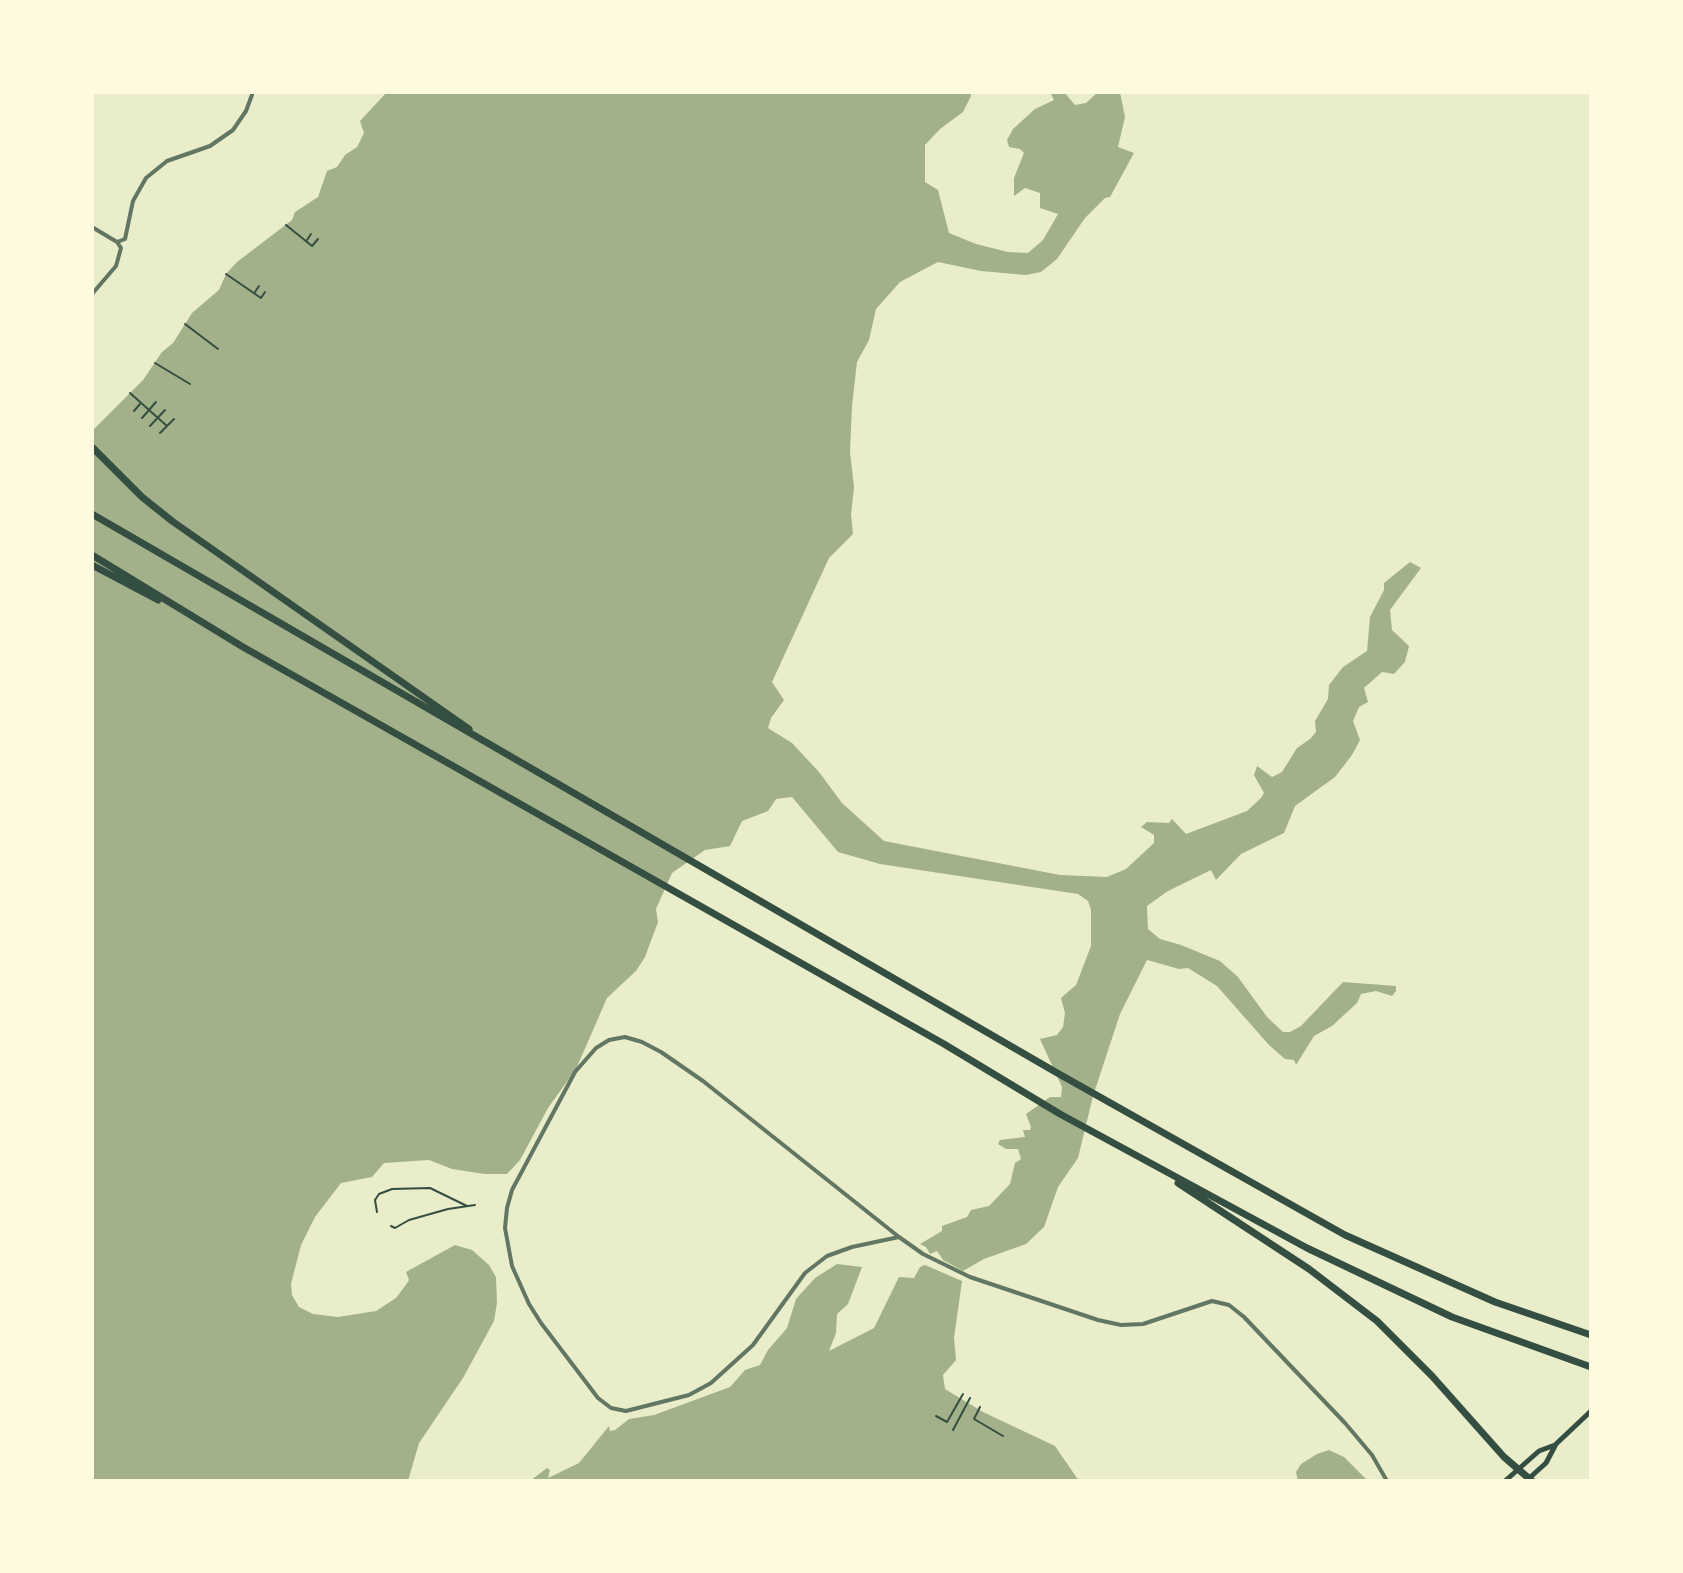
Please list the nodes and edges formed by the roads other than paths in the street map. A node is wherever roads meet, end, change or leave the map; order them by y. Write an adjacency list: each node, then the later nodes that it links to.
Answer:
1 (253, 92): 3 (street)
2 (92, 227): 3 (street)
3 (117, 242): 4 (street)
4 (92, 294)
5 (92, 447): 10 (highway)
6 (92, 514): 10 (highway)
7 (92, 555): 9 (highway)
8 (92, 565): 9 (highway)
9 (230, 638): 11 (highway)
10 (511, 758): 13 (highway)
11 (1136, 1155): 14 (highway); 17 (highway)
12 (899, 1237): 12 (street); 19 (street)
13 (1591, 1335)
14 (1591, 1367)
15 (1591, 1411): 16 (main road)
16 (1555, 1445): 17 (main road); 18 (main road)
17 (1517, 1469): 18 (highway); 20 (main road)
18 (1529, 1480)
19 (1387, 1481)
20 (1505, 1481)

